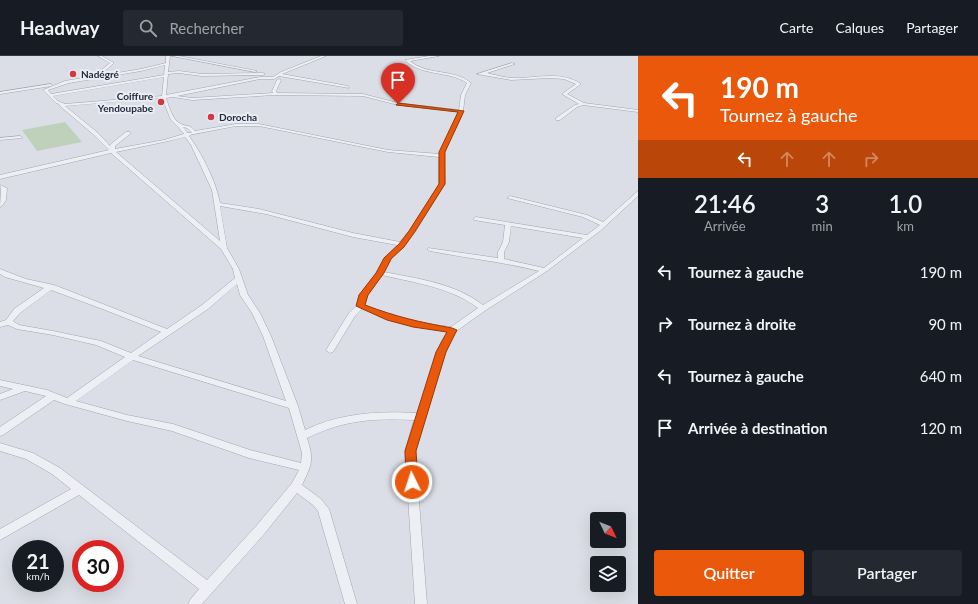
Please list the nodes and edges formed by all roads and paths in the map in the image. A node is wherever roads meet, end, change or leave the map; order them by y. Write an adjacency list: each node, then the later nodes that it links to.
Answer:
1 (100, 56): 11 (street)
2 (174, 56): 7 (street)
3 (324, 56): 10 (street)
4 (437, 56): 33 (street)
5 (167, 60): 9 (street); 11 (street)
6 (513, 64): 31 (street)
7 (264, 72)
8 (272, 73): 10 (street)
9 (166, 74): 10 (street); 19 (street); 29 (street)
10 (280, 75): 16 (street); 18 (street)
11 (92, 78): 13 (street); 14 (street)
12 (279, 80): 25 (street)
13 (70, 81): 15 (street); 22 (street)
14 (78, 82): 15 (street); 19 (street)
15 (61, 84): 22 (street)
16 (233, 84): 20 (street); 29 (street); 30 (street)
17 (353, 84): 18 (street)
18 (336, 86): 21 (street); 26 (street)
19 (98, 87): 27 (street)
20 (241, 87)
21 (348, 87)
22 (44, 88): 24 (street); 27 (street)
23 (246, 90): 28 (street)
24 (0, 93)
25 (275, 94): 26 (street); 28 (street)
26 (305, 94): 33 (street)
27 (51, 95): 29 (street)
28 (259, 95): 30 (street)
29 (168, 96): 30 (street); 37 (street)
30 (232, 96)
31 (583, 104): 34 (street); 35 (street)
32 (61, 106): 40 (street)
33 (461, 111): 41 (street)
34 (638, 111)
35 (558, 119)
36 (128, 133): 40 (street)
37 (190, 134): 40 (street); 41 (street); 46 (street)
38 (20, 137): 39 (street)
39 (0, 138)
40 (112, 151): 42 (street); 53 (street)
41 (442, 156): 52 (street)
42 (0, 176)
43 (0, 187): 47 (street)
44 (638, 193): 49 (street)
45 (510, 198): 49 (street)
46 (218, 204): 52 (street); 53 (street)
47 (0, 205)
48 (476, 219): 50 (street)
49 (603, 224): 51 (street)
50 (508, 225): 51 (street); 55 (street)
51 (588, 237): 56 (street)
52 (402, 244): 58 (street)
53 (224, 248): 59 (street)
54 (430, 249): 55 (street)
55 (501, 260): 56 (street)
56 (545, 270): 62 (street)
57 (0, 271): 60 (street)
58 (380, 273): 61 (street); 62 (street)
59 (238, 279): 66 (street); 74 (street)
60 (51, 287): 63 (street); 66 (street)
61 (361, 306): 65 (street); 67 (street)
62 (483, 308): 65 (street)
63 (9, 322): 64 (street); 68 (street)
64 (0, 325)
65 (452, 330): 75 (street)
66 (168, 332): 68 (street)
67 (330, 350)
68 (132, 357): 73 (street); 74 (street)
69 (0, 383): 70 (street)
70 (22, 389): 71 (street); 72 (street)
71 (53, 396): 73 (street); 76 (street)
72 (0, 397)
73 (68, 402): 79 (street)
74 (293, 406): 77 (street)
75 (420, 418): 77 (street); 86 (street)
76 (0, 432)
77 (302, 436): 79 (street)
78 (0, 448): 81 (street)
79 (305, 468): 80 (street)
80 (296, 486): 83 (street); 85 (street)
81 (80, 489): 82 (street); 83 (street)
82 (0, 535)
83 (207, 588): 84 (street)
84 (194, 604)
85 (351, 604)
86 (421, 604)

